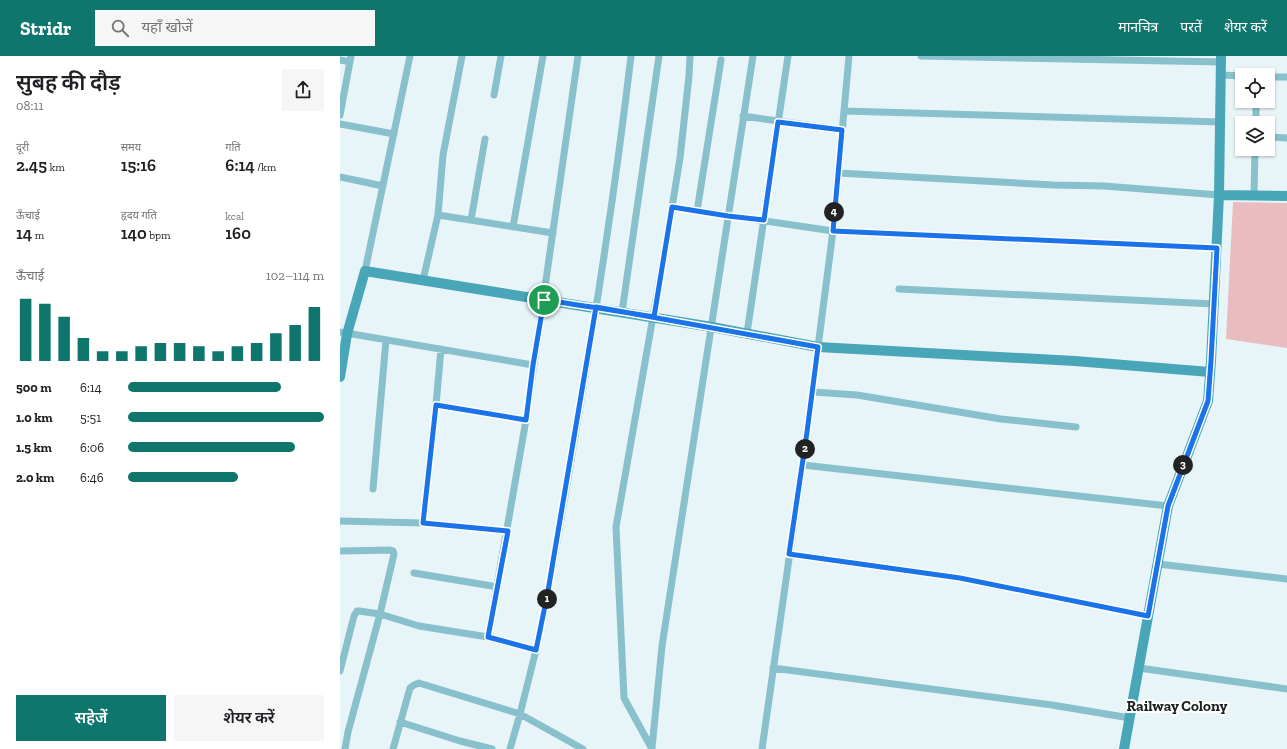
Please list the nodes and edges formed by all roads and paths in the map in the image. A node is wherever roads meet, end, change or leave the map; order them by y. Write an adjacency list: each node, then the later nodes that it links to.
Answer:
1 (410, 56): 30 (street)
2 (462, 56): 43 (street)
3 (501, 56): 22 (street)
4 (543, 56): 47 (street)
5 (578, 56): 49 (street)
6 (631, 56): 56 (street)
7 (659, 56): 57 (street)
8 (690, 56): 41 (street)
9 (753, 56): 25 (street)
10 (788, 56): 26 (street)
11 (849, 56): 23 (street)
12 (921, 56): 13 (street)
13 (992, 57): 15 (street)
14 (350, 59): 16 (street); 24 (street)
15 (1221, 59): 18 (street)
16 (340, 60)
17 (721, 60): 42 (street)
18 (1221, 75): 19 (street); 27 (street)
19 (1235, 76)
20 (1275, 77): 21 (street)
21 (1287, 77)
22 (494, 95)
23 (844, 111): 27 (street); 29 (street)
24 (340, 114)
25 (743, 116): 26 (street); 44 (street)
26 (778, 122): 29 (street); 46 (street)
27 (1220, 122): 38 (street)
28 (340, 124): 30 (street)
29 (842, 130): 35 (street)
30 (394, 134): 37 (street)
31 (1275, 137): 32 (street)
32 (1287, 138)
33 (485, 139): 45 (street)
34 (1255, 156): 39 (street)
35 (838, 173): 38 (street); 48 (street)
36 (340, 177): 37 (street)
37 (383, 186): 51 (street)
38 (1219, 195): 39 (street); 50 (street)
39 (1254, 195): 40 (street)
40 (1287, 196)
41 (672, 207): 42 (street); 58 (street)
42 (697, 211): 44 (street)
43 (438, 215): 45 (street); 52 (street)
44 (728, 216): 46 (street); 59 (street)
45 (471, 220): 47 (street)
46 (764, 220): 48 (street); 61 (street)
47 (513, 227): 49 (street)
48 (833, 231): 50 (street); 63 (street)
49 (553, 234): 54 (street)
50 (1217, 248): 55 (street)
51 (365, 271): 52 (street); 60 (street)
52 (423, 280): 54 (street)
53 (899, 289): 55 (street)
54 (544, 300): 56 (street); 65 (street)
55 (1214, 304): 66 (street)
56 (596, 307): 57 (street); 87 (street)
57 (622, 312): 58 (street)
58 (654, 317): 59 (street); 100 (street)
59 (712, 326): 61 (street); 100 (street)
60 (344, 333): 62 (street); 67 (street)
61 (747, 333): 63 (street)
62 (386, 340): 64 (street); 73 (street)
63 (818, 347): 66 (street); 68 (street)
64 (441, 349): 65 (street); 69 (street)
65 (533, 365): 70 (street)
66 (1210, 372): 74 (street)
67 (340, 377)
68 (812, 392): 71 (street); 72 (street)
69 (436, 405): 70 (street); 76 (street)
70 (526, 420): 77 (street)
71 (1076, 427)
72 (803, 465): 74 (street); 79 (street)
73 (373, 488)
74 (1168, 506): 80 (street)
75 (340, 521): 76 (street)
76 (423, 523): 77 (street)
77 (508, 531): 83 (street)
78 (342, 550): 84 (street)
79 (789, 554): 85 (street); 88 (street)
80 (1158, 564): 82 (street); 85 (street)
81 (414, 573): 83 (street)
82 (1287, 579)
83 (498, 587): 86 (street)
84 (380, 614): 86 (street); 90 (street); 95 (street)
85 (1148, 616): 89 (street)
86 (488, 637): 87 (street)
87 (536, 650): 92 (street)
88 (773, 668): 93 (street); 101 (street)
89 (1139, 668): 91 (street); 93 (street)
90 (340, 671)
91 (1287, 689)
92 (520, 714): 94 (street); 98 (street); 99 (street)
93 (1130, 718): 102 (street)
94 (400, 722): 96 (street); 97 (street)
95 (345, 749)
96 (393, 749)
97 (492, 749)
98 (510, 749)
99 (583, 749)
100 (652, 749)
101 (762, 749)
102 (1124, 749)

